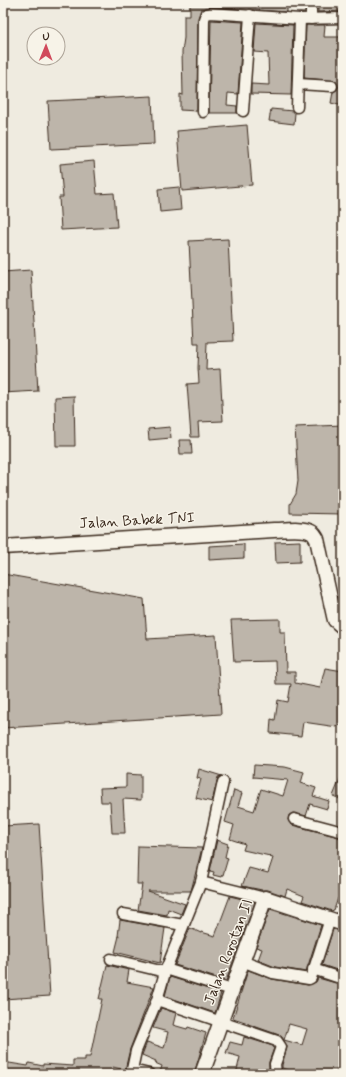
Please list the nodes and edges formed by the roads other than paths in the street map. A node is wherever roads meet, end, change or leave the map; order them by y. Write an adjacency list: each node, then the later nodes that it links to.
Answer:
1 (311, 3): 5 (street)
2 (250, 15): 4 (street); 9 (street); 10 (street)
3 (343, 18): 5 (street)
4 (300, 19): 5 (street); 6 (street)
5 (311, 19)
6 (298, 84): 7 (street); 8 (street)
7 (332, 86)
8 (297, 107)
9 (243, 110)
10 (203, 112)
11 (3, 547): 12 (street, Jalan Babek TNI)
12 (343, 627)
13 (222, 782): 16 (street)
14 (294, 819): 15 (street)
15 (343, 832)
16 (201, 882): 17 (street); 20 (street)
17 (266, 898): 19 (street, Jalan Rorotan II); 22 (street, Jalan Rorotan II)
18 (123, 914): 20 (street)
19 (339, 921): 23 (street)
20 (183, 925): 24 (street)
21 (111, 959): 24 (street)
22 (242, 961): 23 (street); 26 (street, Jalan Rorotan II)
23 (313, 969): 25 (street)
24 (166, 971): 26 (street); 27 (street)
25 (343, 979)
26 (232, 990): 28 (street, Jalan Rorotan II)
27 (157, 1000): 28 (street); 29 (street)
28 (222, 1021): 31 (street, Jalan Rorotan II); 32 (street)
29 (131, 1072): 30 (street)
30 (149, 1074)
31 (202, 1074)
32 (276, 1074)

